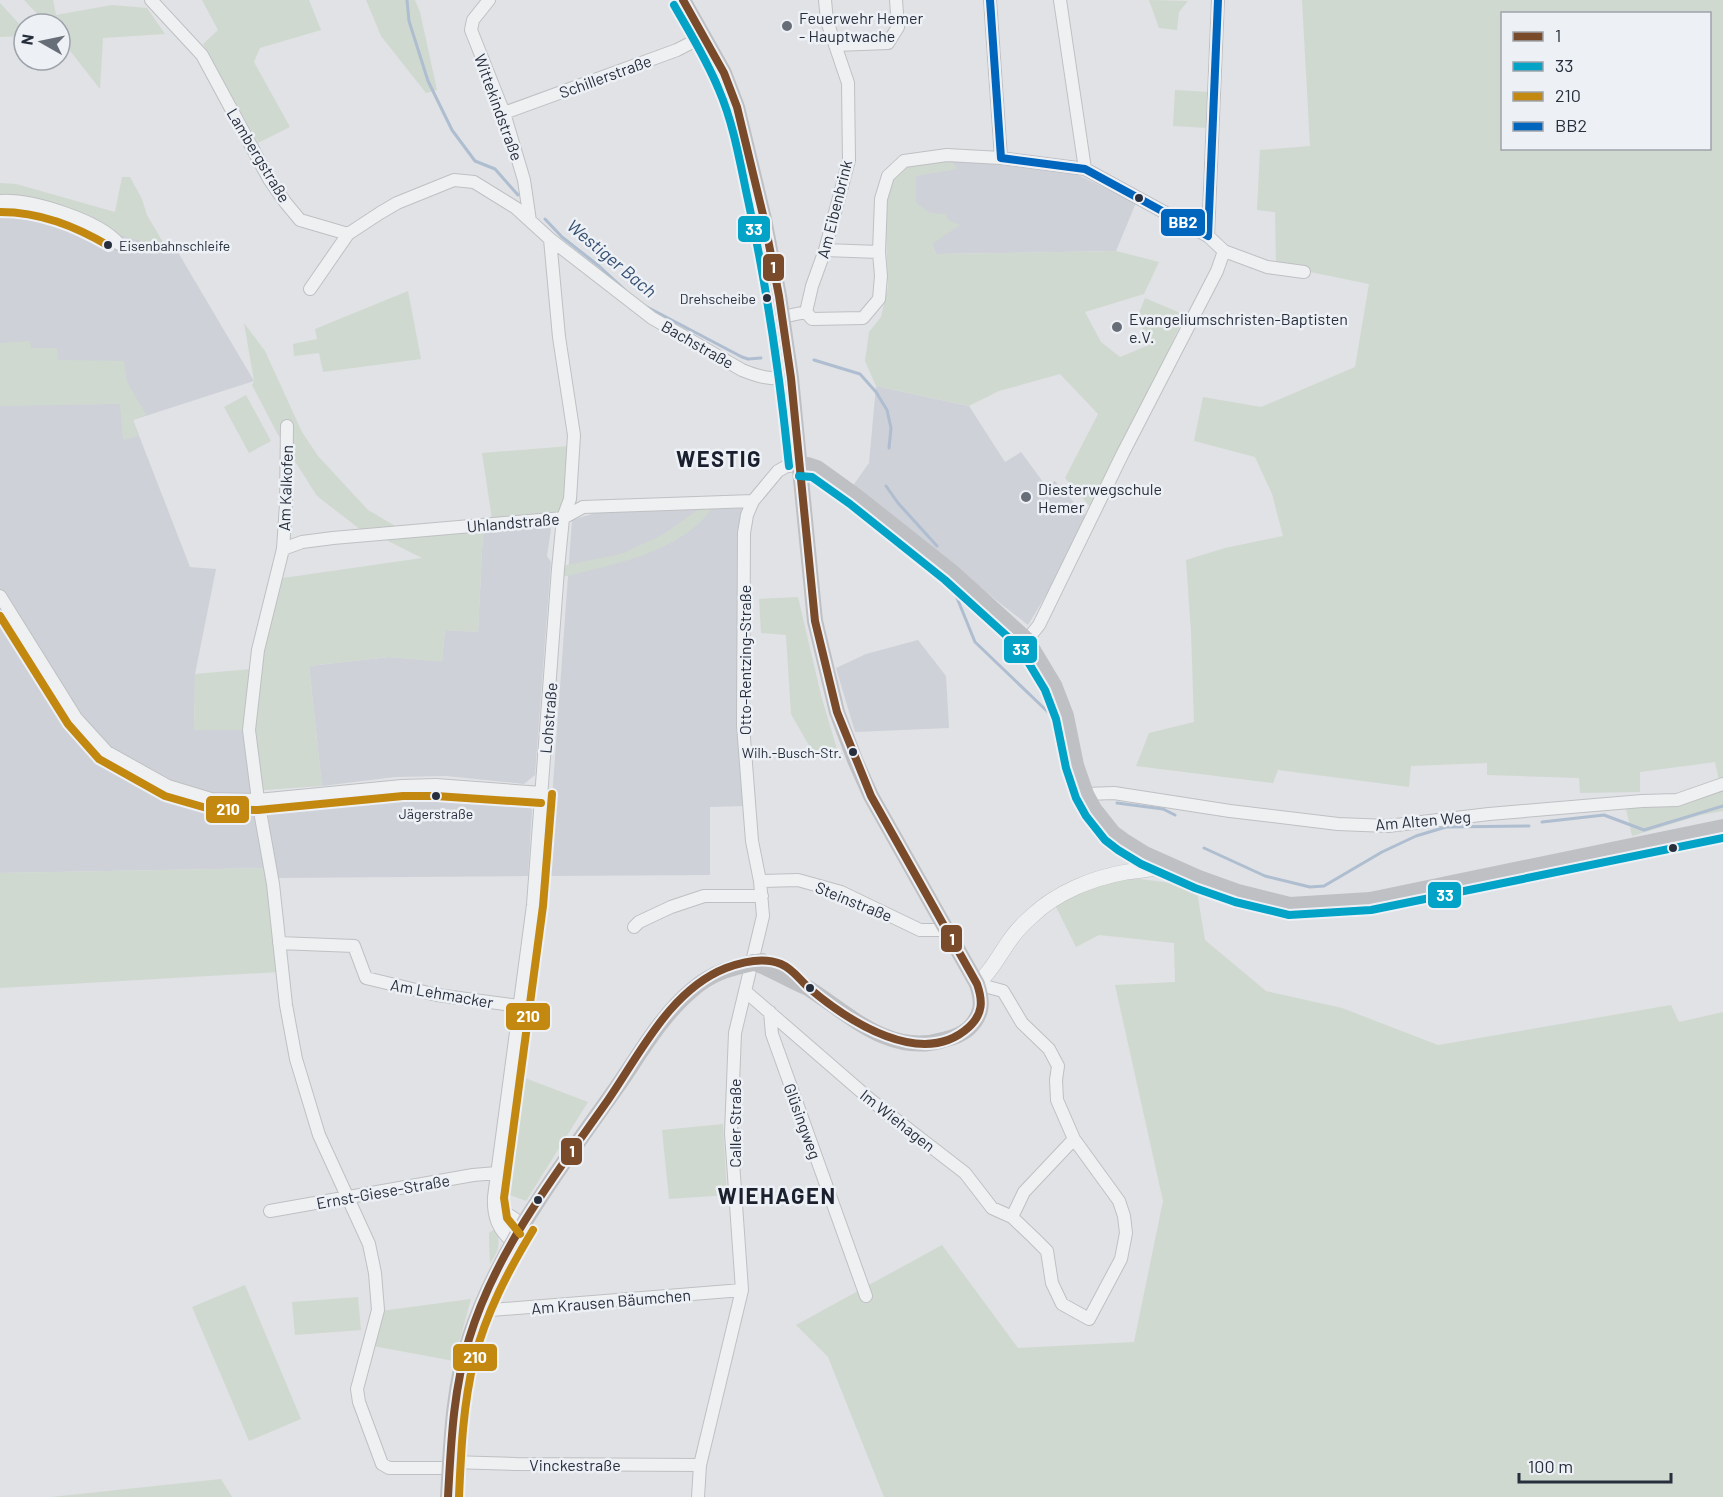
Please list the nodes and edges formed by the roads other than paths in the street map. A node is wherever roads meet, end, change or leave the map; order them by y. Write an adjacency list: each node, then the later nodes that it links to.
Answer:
1 (151, 0): 16 (street, Lambergstraße)
2 (489, 0): 11 (street, Wittekindstraße)
3 (683, 0): 9 (main road)
4 (825, 0): 10 (street, Am Eibenbrink)
5 (896, 0): 10 (street)
6 (990, 0): 12 (street)
7 (1060, 0): 13 (street)
8 (1218, 0): 17 (street)
9 (704, 36): 11 (street, Schillerstraße); 26 (main road)
10 (835, 45): 20 (street, Am Eibenbrink)
11 (504, 113): 15 (street, Wittekindstraße)
12 (1001, 158): 13 (street); 22 (street)
13 (1085, 169): 17 (street)
14 (0, 201): 19 (street)
15 (530, 220): 16 (street); 18 (street, Bachstraße)
16 (348, 234): 24 (street)
17 (1208, 236): 21 (street)
18 (550, 239): 27 (street, Bachstraße); 31 (street, Lohstraße)
19 (119, 244)
20 (825, 250): 22 (street); 25 (street, Am Eibenbrink)
21 (1224, 251): 23 (street); 34 (street)
22 (879, 252): 25 (street)
23 (1304, 272)
24 (310, 289)
25 (806, 312): 26 (street)
26 (782, 317): 27 (main road)
27 (791, 378): 29 (main road)
28 (287, 426): 32 (street, Am Kalkofen)
29 (799, 465): 30 (street); 34 (main road); 44 (main road)
30 (753, 501): 31 (street, Uhlandstraße); 41 (street, Otto-Rentzing-Straße)
31 (563, 518): 32 (street, Uhlandstraße); 36 (street, Lohstraße)
32 (282, 549): 38 (street)
33 (0, 596): 38 (street)
34 (1027, 640): 37 (main road)
35 (1723, 784): 37 (street, Am Alten Weg)
36 (542, 793): 38 (street); 49 (street, Lohstraße)
37 (1086, 794): 40 (main road)
38 (258, 800): 45 (street)
39 (1723, 827): 40 (main road)
40 (1167, 865): 47 (street)
41 (760, 881): 42 (street, Otto-Rentzing-Straße); 44 (street, Steinstraße)
42 (762, 896): 43 (street); 46 (street, Otto-Rentzing-Straße)
43 (634, 927)
44 (947, 930): 47 (main road)
45 (279, 943): 49 (street, Am Lehmacker); 54 (street)
46 (753, 962): 47 (main road); 48 (street, Caller Straße); 57 (main road)
47 (977, 984): 51 (street)
48 (745, 991): 50 (street, Im Wiehagen); 59 (street, Caller Straße)
49 (519, 1006): 52 (street, Lohstraße)
50 (770, 1012): 56 (street, Im Wiehagen); 60 (street, Glüsingweg)
51 (1074, 1139): 56 (street); 56 (street, Im Wiehagen)
52 (497, 1173): 53 (street, Lohstraße); 54 (street, Ernst-Giese-Straße)
53 (494, 1197): 57 (street); 58 (street, Lohstraße)
54 (347, 1198): 55 (street, Ernst-Giese-Straße); 62 (street)
55 (270, 1211)
56 (1012, 1217)
57 (524, 1225): 58 (main road)
58 (513, 1242): 61 (main road)
59 (742, 1290): 61 (street, Am Krausen Bäumchen); 63 (street, Caller Straße)
60 (866, 1296)
61 (479, 1311): 62 (main road)
62 (450, 1465): 63 (street, Vinckestraße); 64 (main road)
63 (700, 1465): 65 (street, Caller Straße)
64 (448, 1497)
65 (698, 1497)

